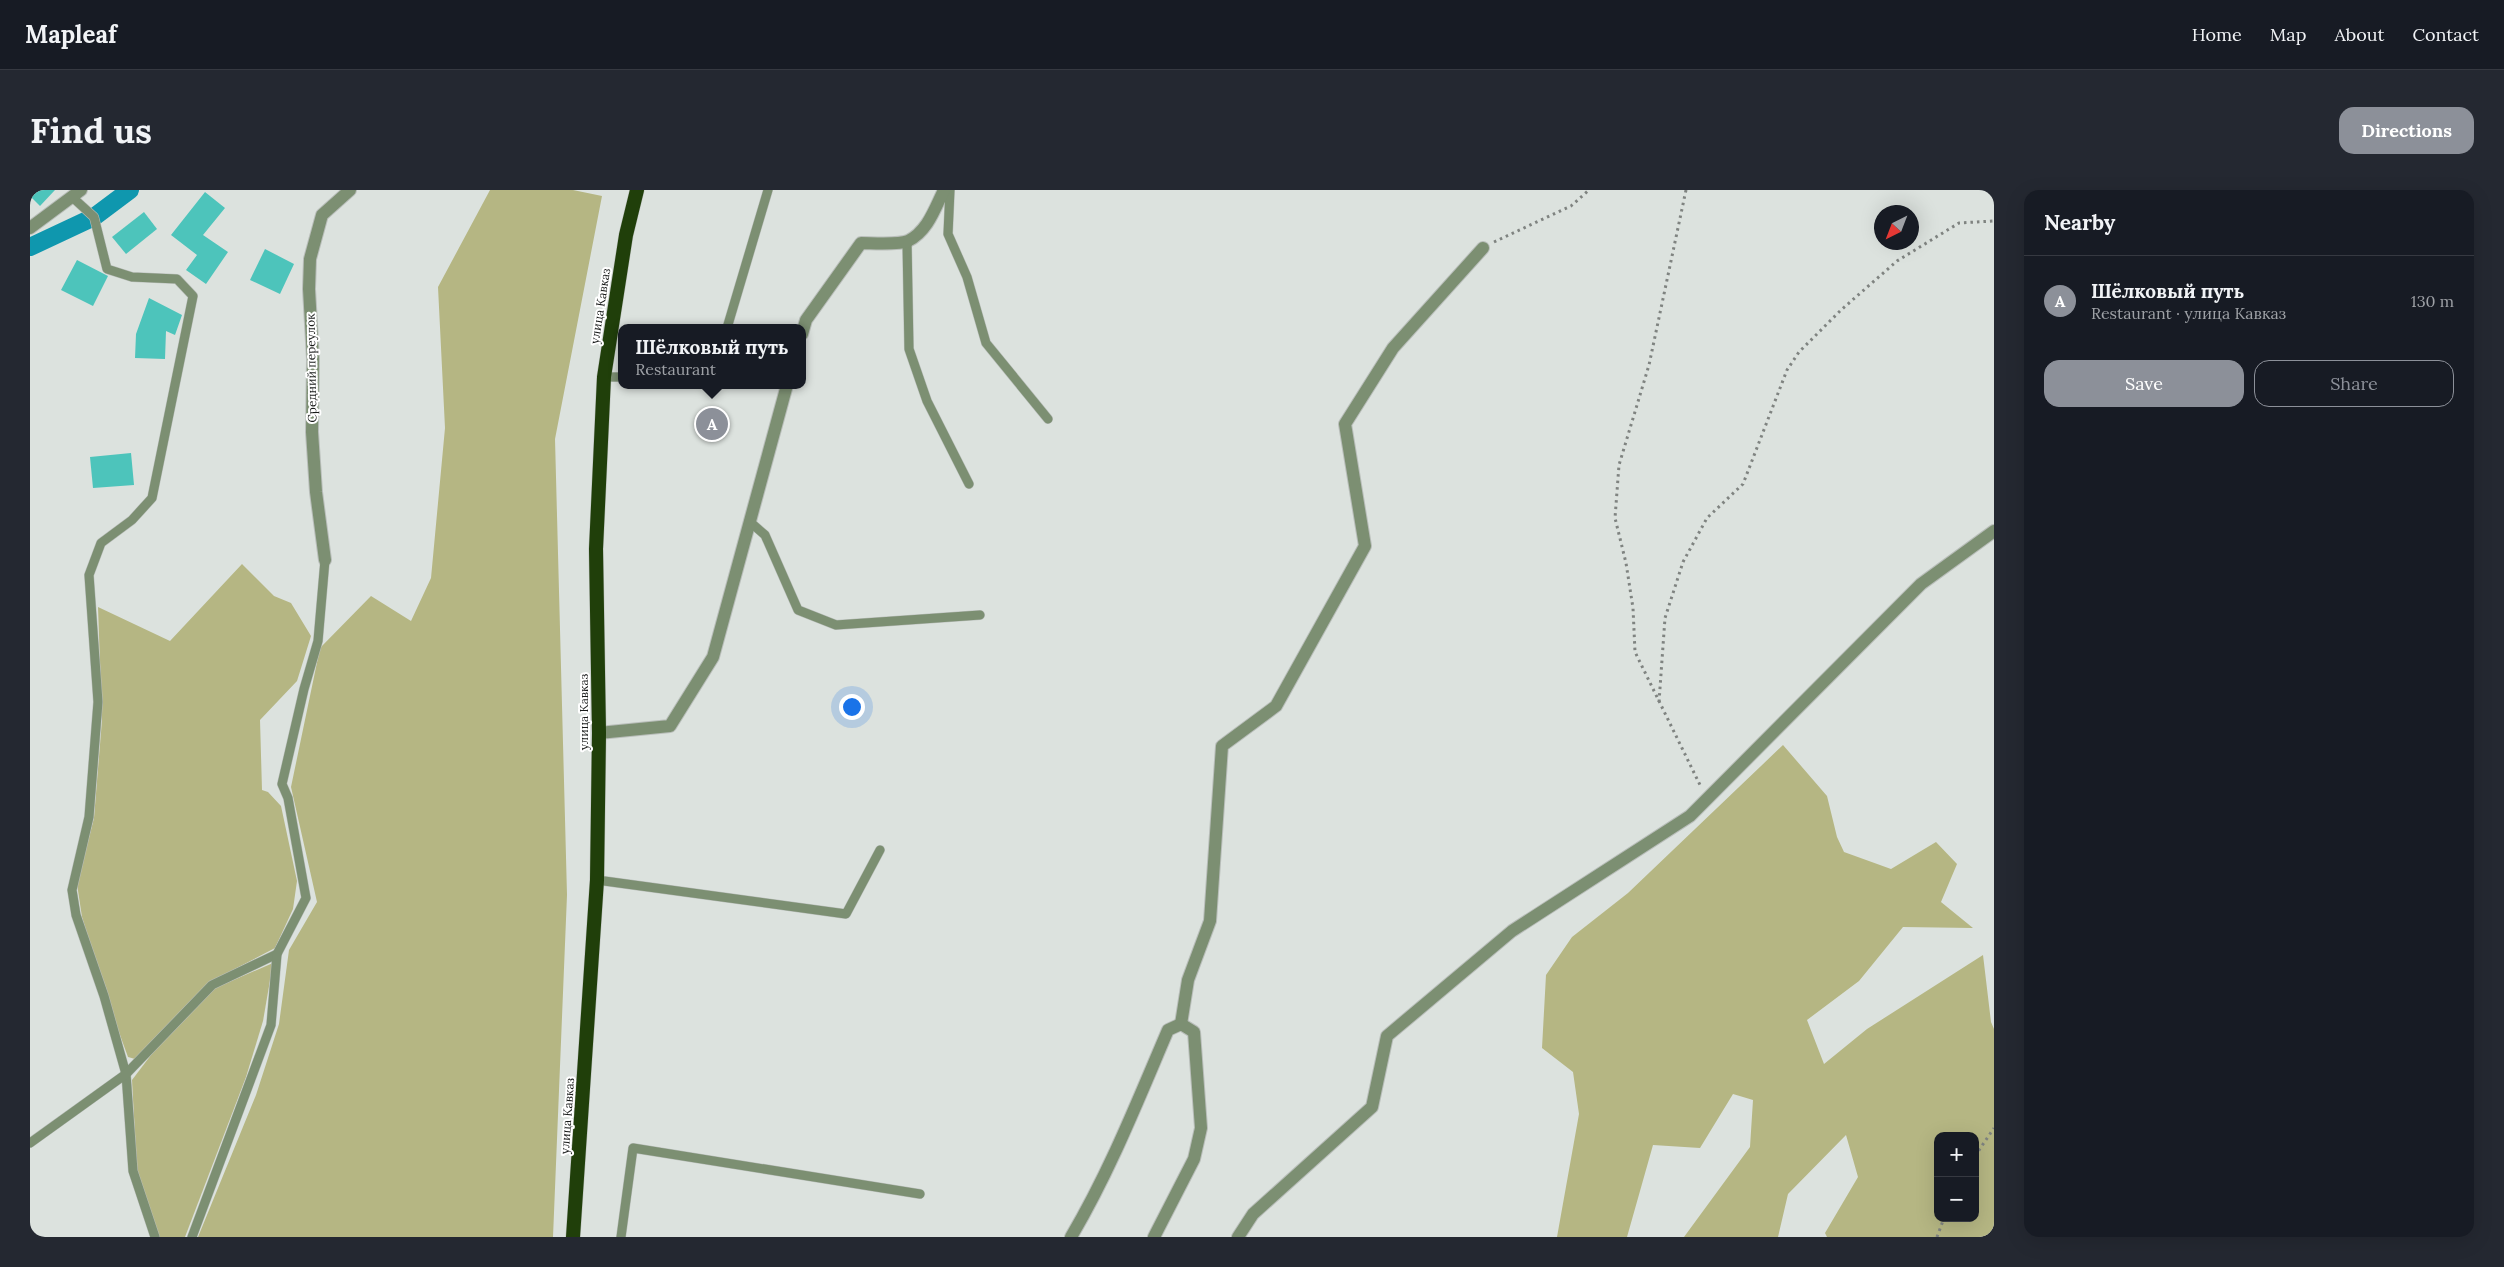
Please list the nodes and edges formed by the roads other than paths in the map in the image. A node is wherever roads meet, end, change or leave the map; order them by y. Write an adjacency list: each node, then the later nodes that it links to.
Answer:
1 (350, 190): 19 (street, Средний переулок)
2 (637, 190): 12 (highway, улица Кавказ)
3 (768, 190): 10 (lane)
4 (944, 190): 8 (street)
5 (950, 190): 15 (lane)
6 (76, 193): 7 (street); 26 (lane)
7 (30, 228)
8 (907, 242): 11 (street); 16 (lane)
9 (1483, 248): 25 (street)
10 (728, 324)
11 (805, 324)
12 (604, 377): 13 (lane); 21 (highway, улица Кавказ)
13 (618, 377)
14 (786, 389): 17 (street)
15 (1048, 419)
16 (969, 484)
17 (749, 521): 20 (lane); 21 (street)
18 (1994, 531): 35 (street)
19 (325, 560): 24 (lane)
20 (980, 615)
21 (599, 733): 23 (highway, улица Кавказ)
22 (880, 850): 23 (lane)
23 (596, 880): 31 (highway, улица Кавказ)
24 (277, 954): 26 (lane); 30 (lane)
25 (1181, 1024): 33 (street); 34 (street)
26 (126, 1074): 27 (lane); 29 (lane)
27 (30, 1143)
28 (920, 1194): 32 (lane)
29 (155, 1237)
30 (192, 1237)
31 (572, 1237)
32 (621, 1237)
33 (1071, 1237)
34 (1154, 1237)
35 (1238, 1237)

